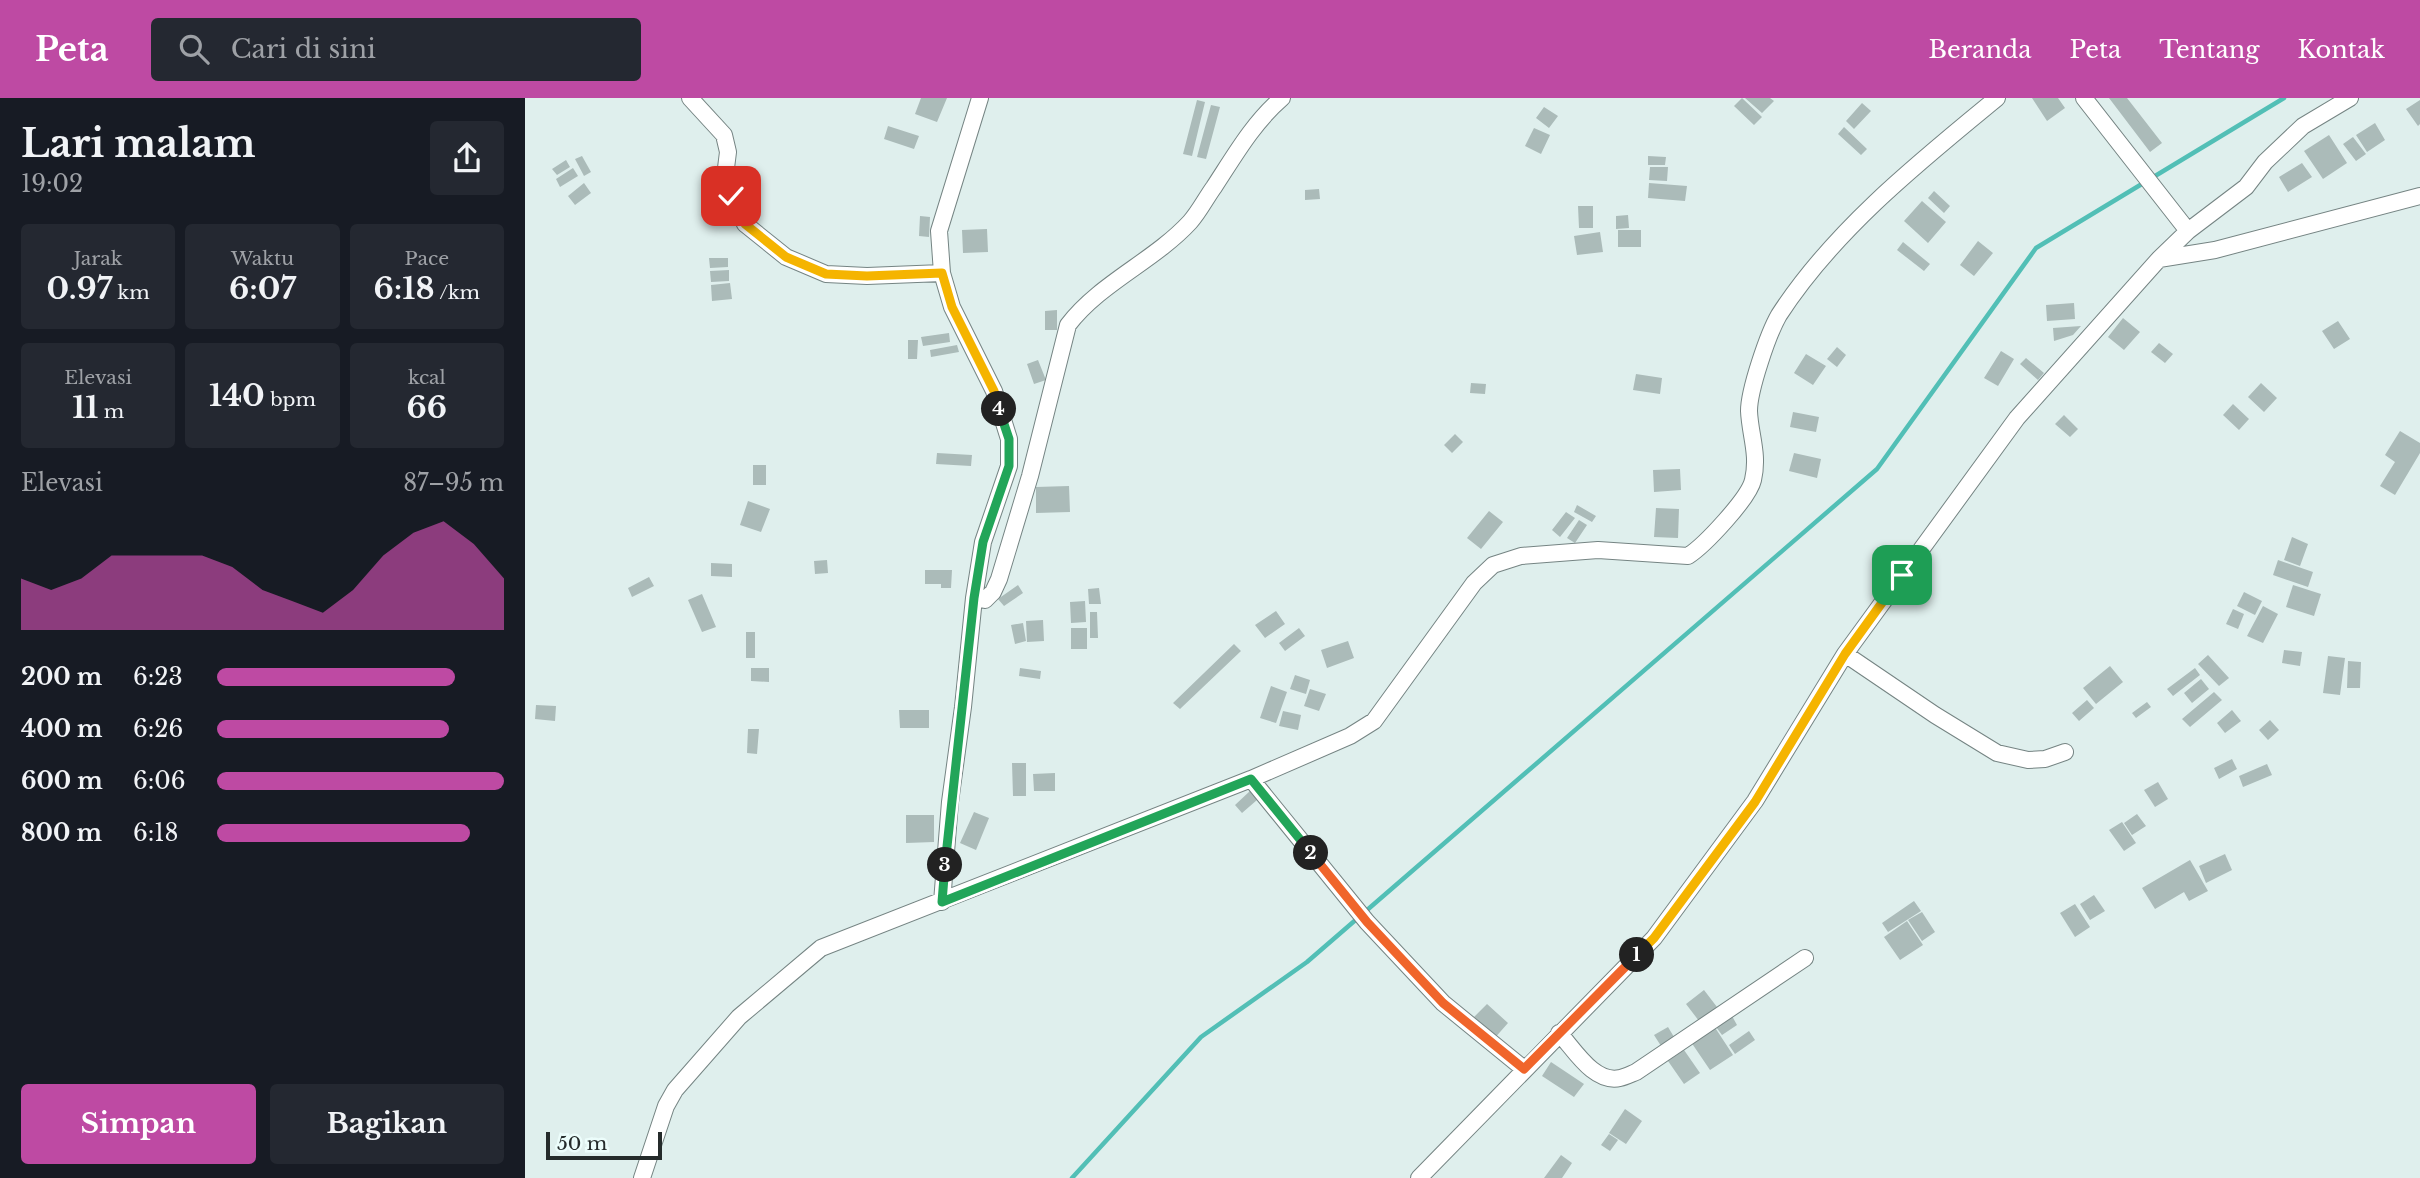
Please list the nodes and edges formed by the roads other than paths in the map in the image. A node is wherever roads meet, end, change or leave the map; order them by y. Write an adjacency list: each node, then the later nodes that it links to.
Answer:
1 (690, 98): 10 (street)
2 (980, 98): 10 (street)
3 (1282, 98): 11 (street)
4 (1997, 98): 14 (street)
5 (2084, 98): 8 (street)
6 (2350, 98): 8 (street)
7 (2420, 195): 9 (street)
8 (2188, 231): 9 (street)
9 (2159, 259): 12 (street)
10 (942, 273): 11 (street)
11 (974, 598): 15 (street)
12 (1845, 654): 13 (street); 17 (street)
13 (2065, 752)
14 (1251, 779): 15 (street); 18 (street)
15 (942, 902): 19 (street)
16 (1805, 958): 17 (street)
17 (1559, 1033): 18 (street)
18 (1524, 1069): 20 (street)
19 (642, 1178)
20 (1419, 1178)

